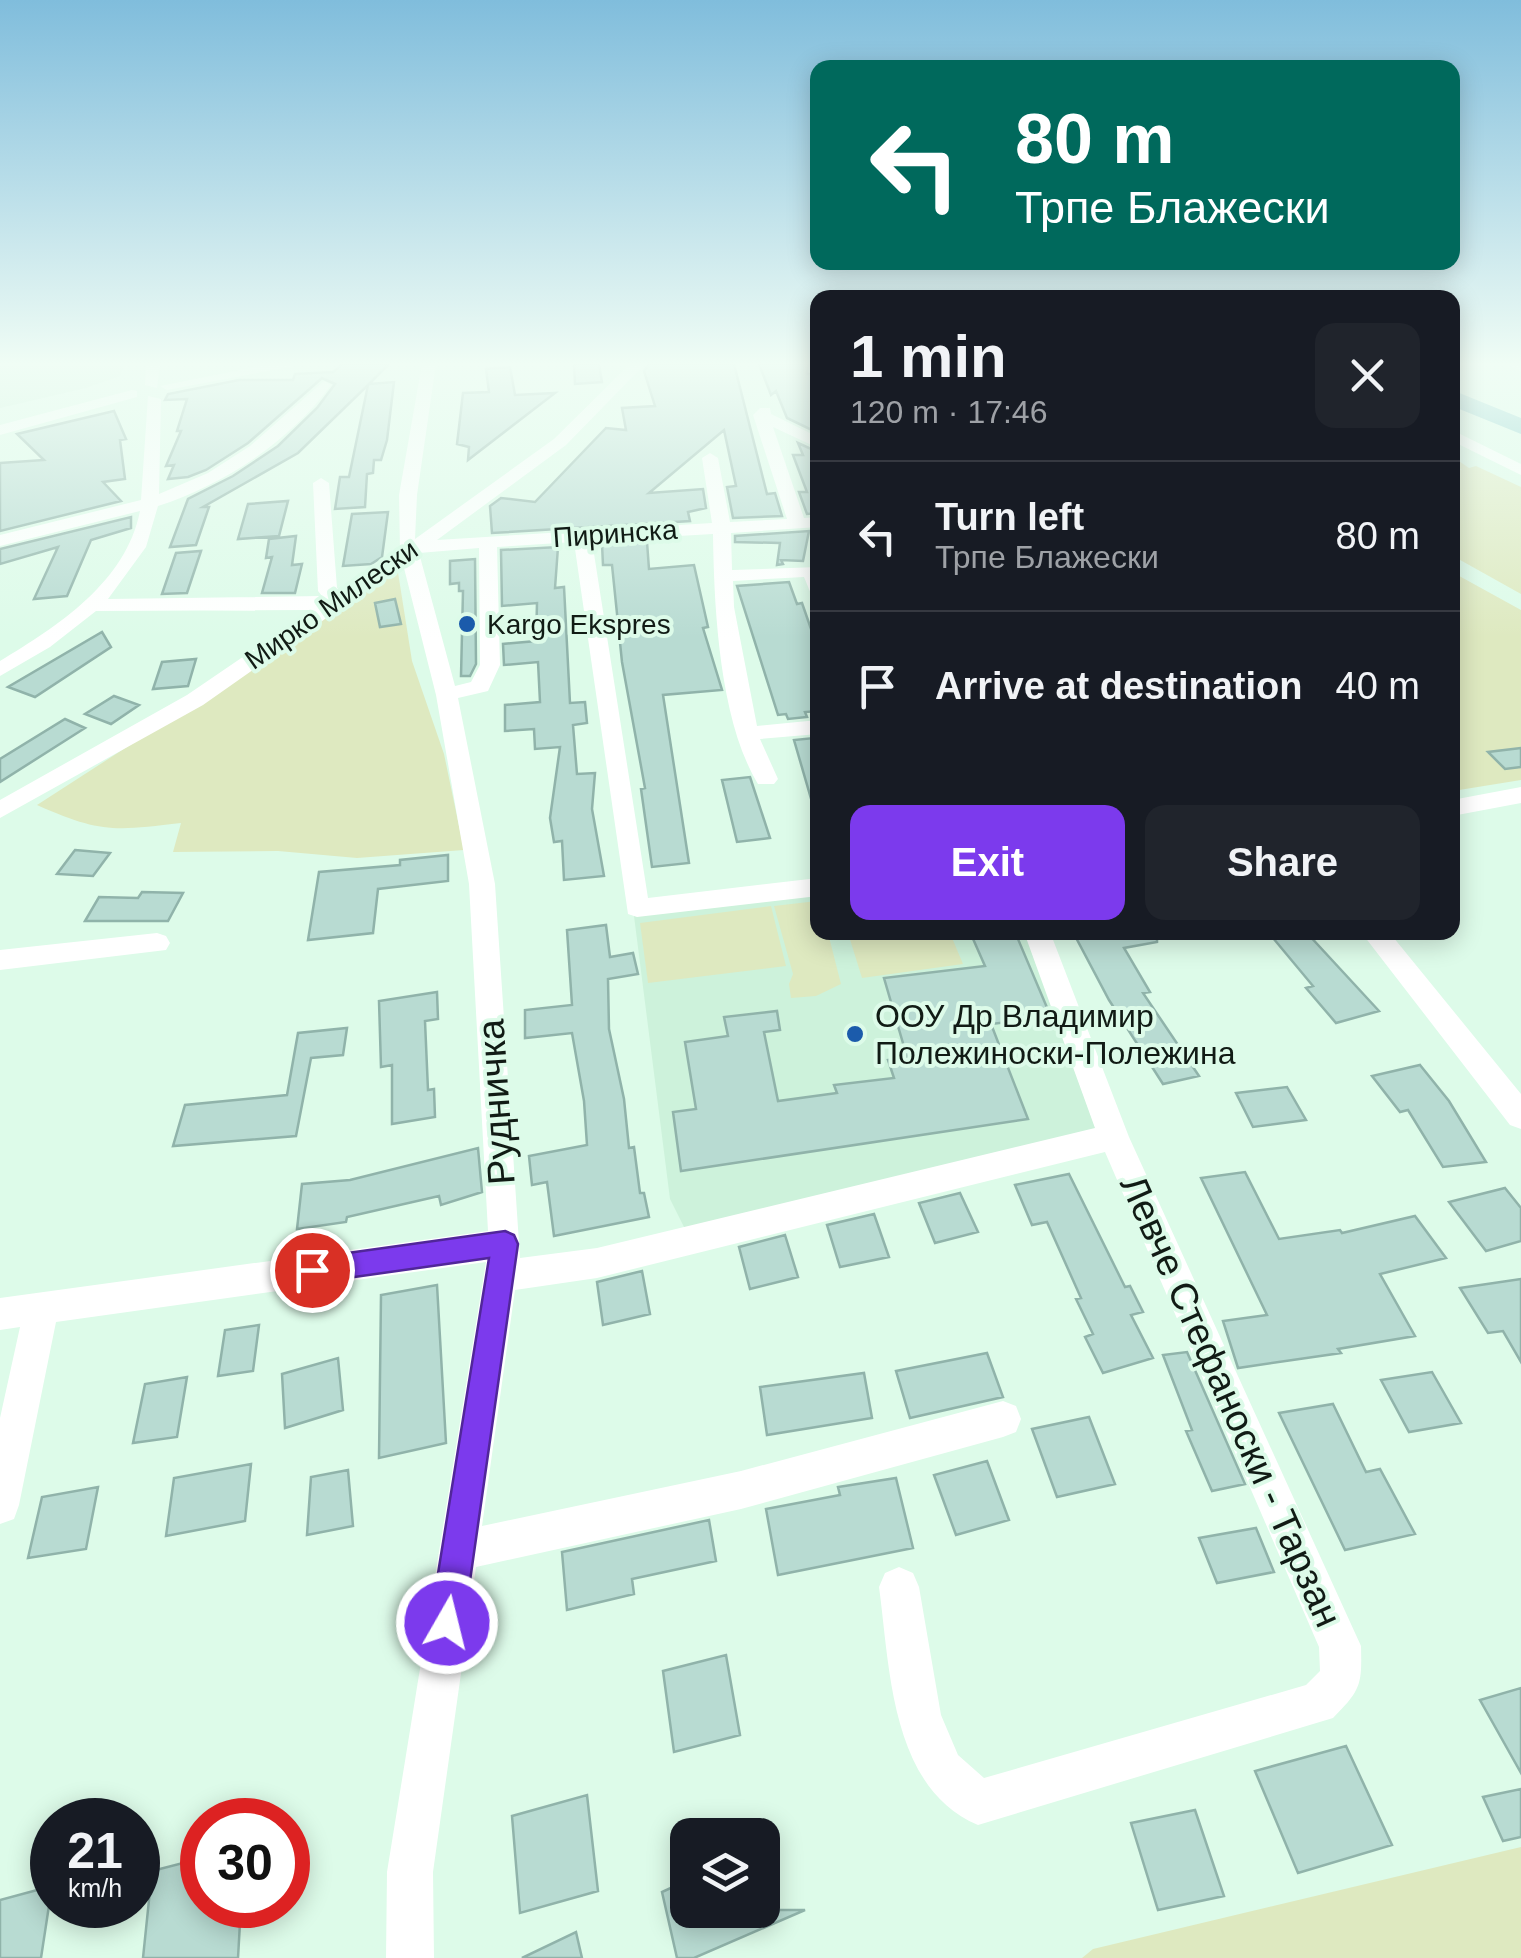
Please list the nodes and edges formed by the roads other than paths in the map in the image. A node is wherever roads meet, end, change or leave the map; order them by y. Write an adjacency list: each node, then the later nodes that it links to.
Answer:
1 (150, 455): 11 (street)
2 (242, 455): 11 (street)
3 (414, 455): 18 (street, Рудничка)
4 (425, 455): 18 (street, Рудничка)
5 (543, 455): 18 (street, Мирко Милески)
6 (779, 455): 12 (street)
7 (1492, 455): 9 (street)
8 (710, 458): 14 (street)
9 (1521, 470)
10 (322, 483): 21 (street)
11 (148, 502): 17 (street); 22 (street)
12 (797, 522): 13 (street, Пиринска); 14 (street, Пиринска)
13 (810, 522)
14 (721, 526): 15 (street, Пиринска); 20 (street)
15 (582, 535): 16 (street, Пиринска); 31 (street)
16 (488, 540): 18 (street, Пиринска); 24 (street)
17 (0, 541)
18 (412, 547): 21 (street, Мирко Милески); 24 (street, Рудничка)
19 (810, 571): 20 (street)
20 (721, 576): 26 (street)
21 (342, 597): 22 (street); 30 (street, Мирко Милески)
22 (92, 605): 23 (street)
23 (0, 670)
24 (447, 695): 38 (street, Рудничка)
25 (810, 728): 26 (street)
26 (748, 734): 27 (street)
27 (766, 779)
28 (1521, 794): 29 (street)
29 (1460, 806)
30 (0, 810)
31 (810, 888)
32 (1040, 940): 37 (street, Левче Стефаноски - Тарзан)
33 (1380, 940): 36 (street)
34 (158, 943): 35 (street)
35 (0, 960)
36 (1521, 1116)
37 (1114, 1138): 38 (street); 44 (street, Левче Стефаноски - Тарзан)
38 (503, 1260): 39 (street); 43 (street, Рудничка)
39 (42, 1308): 40 (street); 42 (street)
40 (0, 1314)
41 (1003, 1419): 43 (street)
42 (0, 1505)
43 (458, 1552): 45 (street, Рудничка)
44 (899, 1586)
45 (410, 1958)

